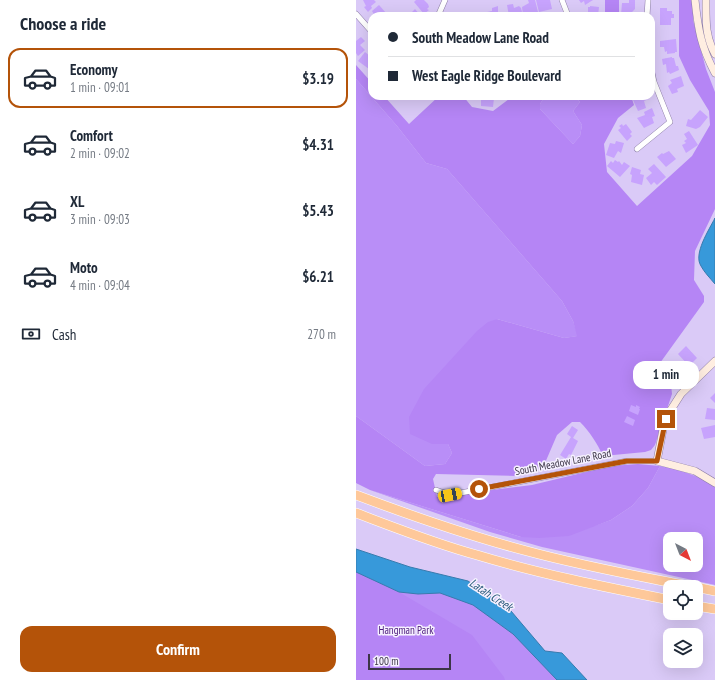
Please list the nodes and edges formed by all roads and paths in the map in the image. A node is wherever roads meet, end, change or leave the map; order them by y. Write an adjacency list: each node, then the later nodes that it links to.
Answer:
1 (445, 0): 6 (street)
2 (562, 0): 7 (street)
3 (648, 0): 8 (street)
4 (695, 0): 12 (street)
5 (706, 0): 11 (street)
6 (440, 12)
7 (567, 12)
8 (647, 12)
9 (356, 14): 10 (street)
10 (368, 28)
11 (715, 54)
12 (715, 73)
13 (655, 84): 14 (street)
14 (637, 149)
15 (715, 361): 16 (street)
16 (657, 461): 17 (street, South Meadow Lane Road); 18 (street, South Meadow Lane Road)
17 (715, 483)
18 (436, 490)
19 (356, 495): 21 (highway)
20 (356, 512): 24 (highway)
21 (663, 581)
22 (703, 589): 23 (highway)
23 (715, 591)
24 (663, 599)
25 (703, 607): 26 (highway)
26 (715, 609)

